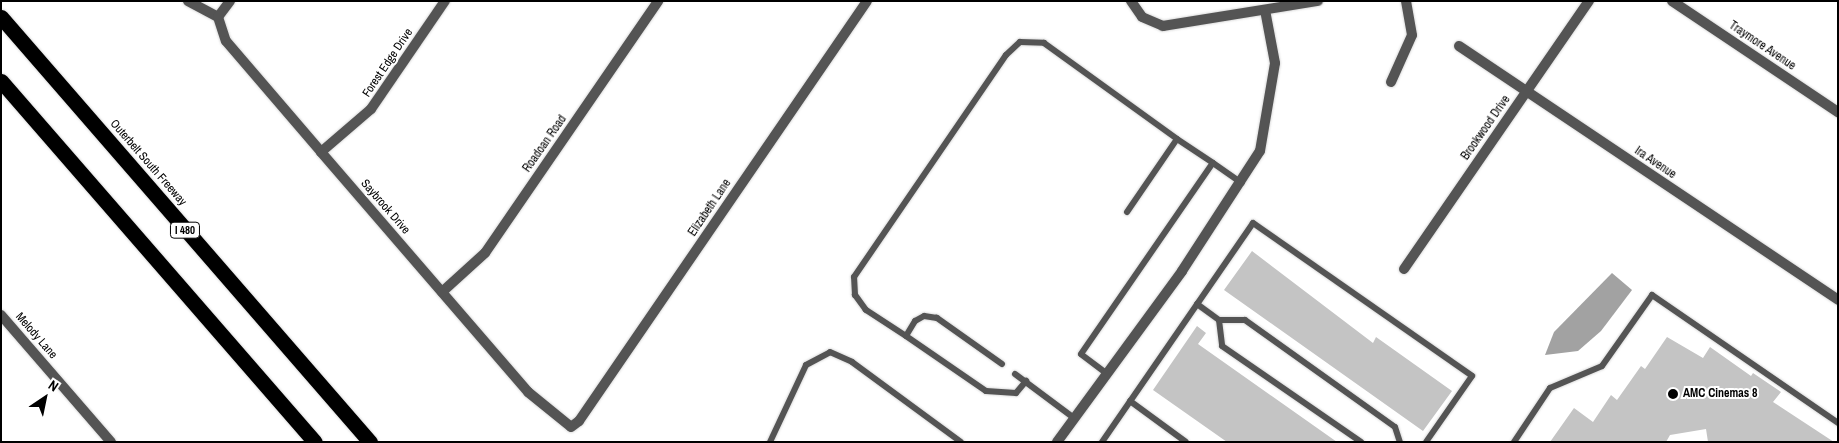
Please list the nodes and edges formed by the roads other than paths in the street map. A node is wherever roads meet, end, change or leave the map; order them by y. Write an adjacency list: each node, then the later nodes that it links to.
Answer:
1 (188, 1): 13 (street)
2 (230, 1): 13 (street)
3 (445, 1): 20 (street, Forest Edge Drive)
4 (658, 1): 25 (street, Roadoan Road)
5 (867, 1): 38 (street, Elizabeth Lane)
6 (1131, 1): 11 (street)
7 (1318, 1): 11 (street)
8 (1406, 1): 16 (street)
9 (1589, 1): 17 (street, Brookwood Drive)
10 (1672, 1): 18 (street, Traymore Avenue)
11 (1265, 10): 22 (street)
12 (1, 17): 41 (highway, Outerbelt South Freeway / I 480)
13 (218, 18): 20 (street, Saybrook Drive)
14 (1459, 46): 17 (street, Ira Avenue)
15 (1, 81): 40 (highway)
16 (1391, 82)
17 (1526, 92): 24 (street, Brookwood Drive); 26 (street, Ira Avenue)
18 (1838, 112)
19 (1177, 139): 21 (lane); 23 (lane); 30 (lane)
20 (321, 152): 25 (street, Saybrook Drive)
21 (1213, 163): 22 (lane); 32 (lane)
22 (1242, 184): 32 (street)
23 (1127, 212)
24 (1404, 269)
25 (442, 292): 38 (street, Saybrook Drive)
26 (1838, 300)
27 (1197, 304): 29 (lane); 35 (lane); 49 (lane)
28 (1, 315): 39 (street, Melody Lane)
29 (1220, 320): 47 (lane); 48 (lane)
30 (906, 336): 31 (lane); 34 (lane)
31 (1002, 364)
32 (1106, 373): 36 (street)
33 (1015, 374): 34 (lane)
34 (1026, 381): 36 (lane)
35 (1130, 401): 45 (lane); 46 (lane)
36 (1074, 418): 44 (street)
37 (1838, 422): 50 (lane)
38 (571, 426)
39 (111, 442)
40 (315, 442)
41 (370, 442)
42 (770, 442): 43 (lane)
43 (962, 442)
44 (1057, 442)
45 (1102, 442)
46 (1186, 442)
47 (1360, 442)
48 (1400, 442)
49 (1426, 442)
50 (1514, 442)

